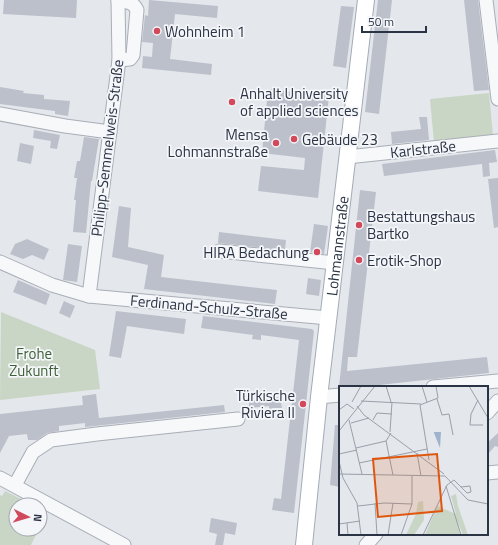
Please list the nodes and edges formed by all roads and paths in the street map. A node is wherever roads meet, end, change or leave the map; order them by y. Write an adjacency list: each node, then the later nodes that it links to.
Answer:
1 (118, 0): 4 (street, Philipp-Semmelweis-Straße); 4 (street)
2 (366, 0): 9 (main road, Lohmannstraße)
3 (486, 0): 5 (street)
4 (119, 60): 7 (street, Philipp-Semmelweis-Straße)
5 (498, 99)
6 (0, 114): 7 (street)
7 (110, 132): 13 (street, Philipp-Semmelweis-Straße)
8 (498, 141): 9 (street, Karlstraße)
9 (347, 157): 12 (main road, Lohmannstraße)
10 (219, 251): 12 (street)
11 (0, 262): 13 (street, Ferdinand-Schulz-Straße)
12 (335, 263): 14 (main road, Lohmannstraße)
13 (89, 296): 14 (street, Ferdinand-Schulz-Straße)
14 (328, 318): 18 (main road, Lohmannstraße)
15 (498, 381): 16 (street)
16 (444, 386)
17 (339, 395): 18 (street)
18 (319, 397): 28 (main road, Lohmannstraße)
19 (498, 401): 20 (street)
20 (488, 413)
21 (238, 419): 25 (street)
22 (498, 472): 23 (street)
23 (488, 473)
24 (0, 478): 25 (street)
25 (15, 485): 27 (street)
26 (375, 535): 29 (street)
27 (124, 545)
28 (304, 545)
29 (366, 545)

